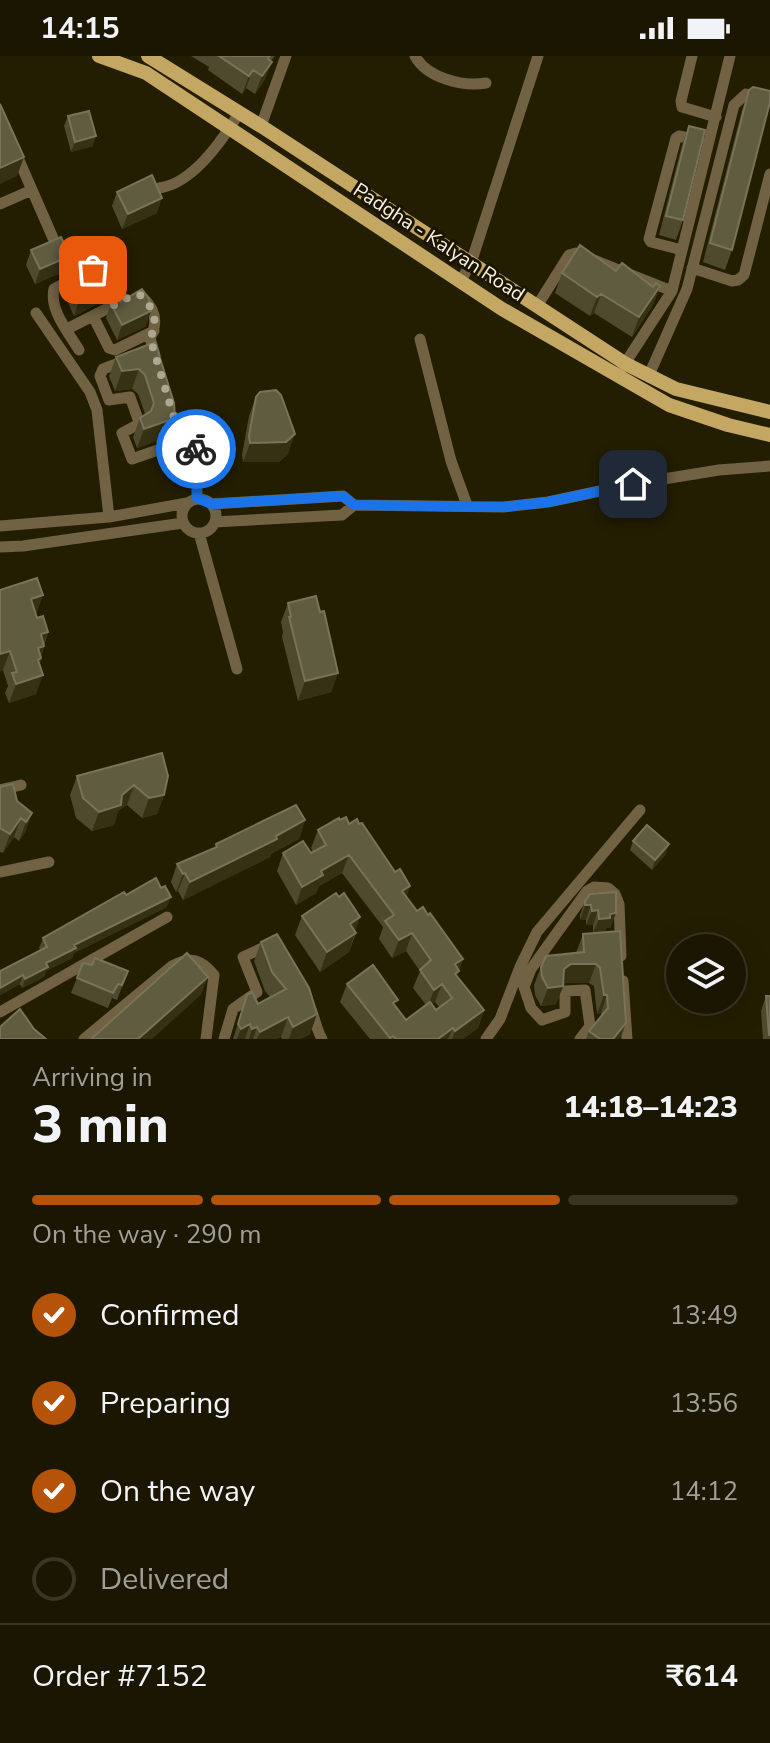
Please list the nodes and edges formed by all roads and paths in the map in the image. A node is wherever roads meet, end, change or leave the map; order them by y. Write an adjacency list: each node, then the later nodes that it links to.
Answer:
1 (99, 56): 8 (main road, Padgha - Kalyan Road)
2 (149, 56): 8 (main road); 11 (main road)
3 (286, 56): 13 (street)
4 (415, 56): 9 (street)
5 (538, 56): 23 (street)
6 (692, 56): 12 (street)
7 (730, 56): 12 (street)
8 (146, 73): 14 (main road, Padgha - Kalyan Road)
9 (486, 83)
10 (770, 100): 24 (street)
11 (239, 113): 13 (main road); 14 (street)
12 (716, 117): 15 (street)
13 (261, 126): 23 (main road)
14 (230, 128): 18 (street); 25 (main road, Padgha - Kalyan Road)
15 (709, 143): 22 (street); 22 (street)
16 (13, 146): 19 (street)
17 (770, 174): 24 (street)
18 (159, 188)
19 (32, 190): 20 (street); 21 (street)
20 (0, 204)
21 (53, 238)
22 (682, 250): 27 (street)
23 (471, 263): 25 (street); 26 (main road)
24 (692, 268): 40 (street)
25 (460, 282): 30 (main road, Padgha - Kalyan Road)
26 (514, 291): 29 (main road); 30 (main road)
27 (672, 291): 29 (street); 39 (street)
28 (114, 305): 32 (street); 33 (street); 34 (street)
29 (537, 306): 39 (main road)
30 (502, 309): 39 (main road, Padgha - Kalyan Road)
31 (36, 313): 52 (street)
32 (93, 316): 33 (street); 34 (street)
33 (67, 329): 36 (street)
34 (154, 331): 37 (street)
35 (420, 339): 50 (street)
36 (79, 350)
37 (154, 350): 38 (street); 43 (street)
38 (158, 363)
39 (621, 369): 40 (main road); 44 (main road, Padgha - Kalyan Road)
40 (649, 375): 42 (main road)
41 (171, 406): 43 (street)
42 (770, 412)
43 (175, 421): 47 (street)
44 (770, 435)
45 (770, 466): 50 (street)
46 (317, 497): 48 (street); 49 (street); 51 (street)
47 (192, 501): 48 (street); 52 (street); 54 (street)
48 (212, 504): 53 (street)
49 (354, 505): 50 (street); 51 (street)
50 (467, 505)
51 (319, 516): 53 (street)
52 (109, 517): 55 (street)
53 (215, 522): 57 (street)
54 (183, 523): 57 (street); 58 (street)
55 (28, 524): 56 (street); 58 (street)
56 (0, 526)
57 (199, 533): 60 (street)
58 (23, 546): 59 (street)
59 (0, 547)
60 (237, 669)
61 (21, 785): 62 (street)
62 (0, 790)
63 (640, 810): 66 (street)
64 (49, 862): 65 (street)
65 (0, 872)
66 (582, 887): 68 (street); 70 (street); 80 (street)
67 (167, 917): 72 (street)
68 (531, 943): 70 (street); 78 (street)
69 (281, 952): 76 (street)
70 (544, 953): 79 (street)
71 (303, 993): 73 (street)
72 (0, 1012)
73 (320, 1036): 77 (street)
74 (84, 1039): 75 (street)
75 (206, 1039)
76 (224, 1039)
77 (305, 1039)
78 (486, 1039)
79 (580, 1039)
80 (627, 1039)

